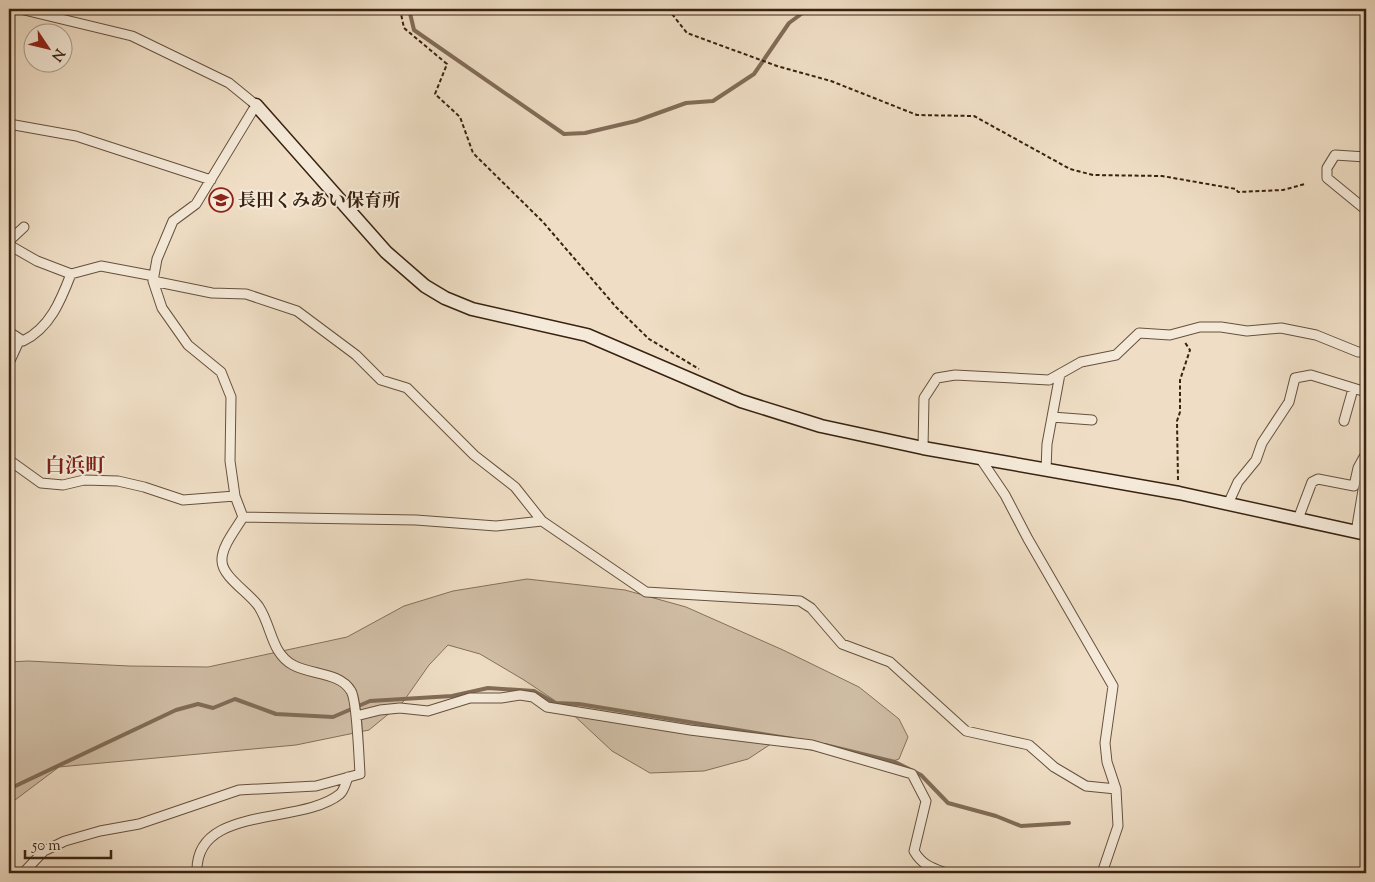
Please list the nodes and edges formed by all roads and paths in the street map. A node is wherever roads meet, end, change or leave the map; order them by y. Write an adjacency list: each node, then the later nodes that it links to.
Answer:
1 (20, 9): 4 (street)
2 (400, 9): 21 (path)
3 (668, 9): 8 (path)
4 (256, 105): 7 (street); 21 (street)
5 (9, 124): 7 (street)
6 (1366, 157): 9 (street)
7 (211, 180): 14 (street)
8 (1305, 184)
9 (1366, 210)
10 (24, 227): 11 (street)
11 (9, 241)
12 (9, 246): 13 (street)
13 (71, 274): 14 (street); 17 (street)
14 (154, 278): 34 (street); 38 (street)
15 (9, 332): 17 (street)
16 (1179, 333): 18 (street); 20 (street); 33 (path)
17 (20, 339): 19 (street)
18 (1366, 352)
19 (9, 363)
20 (1060, 374): 24 (street); 27 (street)
21 (704, 386): 27 (street)
22 (1353, 389): 23 (street); 26 (street); 35 (street)
23 (1366, 392)
24 (1052, 417): 25 (street); 31 (street)
25 (1092, 420)
26 (1344, 421)
27 (923, 448): 29 (street)
28 (1364, 457): 37 (street)
29 (980, 458): 31 (street); 42 (street)
30 (9, 460): 34 (street)
31 (1046, 470): 33 (street)
32 (1366, 472): 39 (street)
33 (1179, 493): 35 (street)
34 (236, 496): 36 (street)
35 (1228, 504): 37 (street)
36 (244, 517): 38 (street); 40 (street)
37 (1298, 519): 39 (street)
38 (542, 521): 42 (street)
39 (1361, 533)
40 (356, 714): 41 (street); 47 (street)
41 (348, 777): 43 (street); 44 (street)
42 (1116, 789): 48 (street)
43 (23, 873)
44 (197, 873)
45 (440, 873): 46 (street)
46 (470, 873)
47 (946, 873)
48 (1102, 873)

